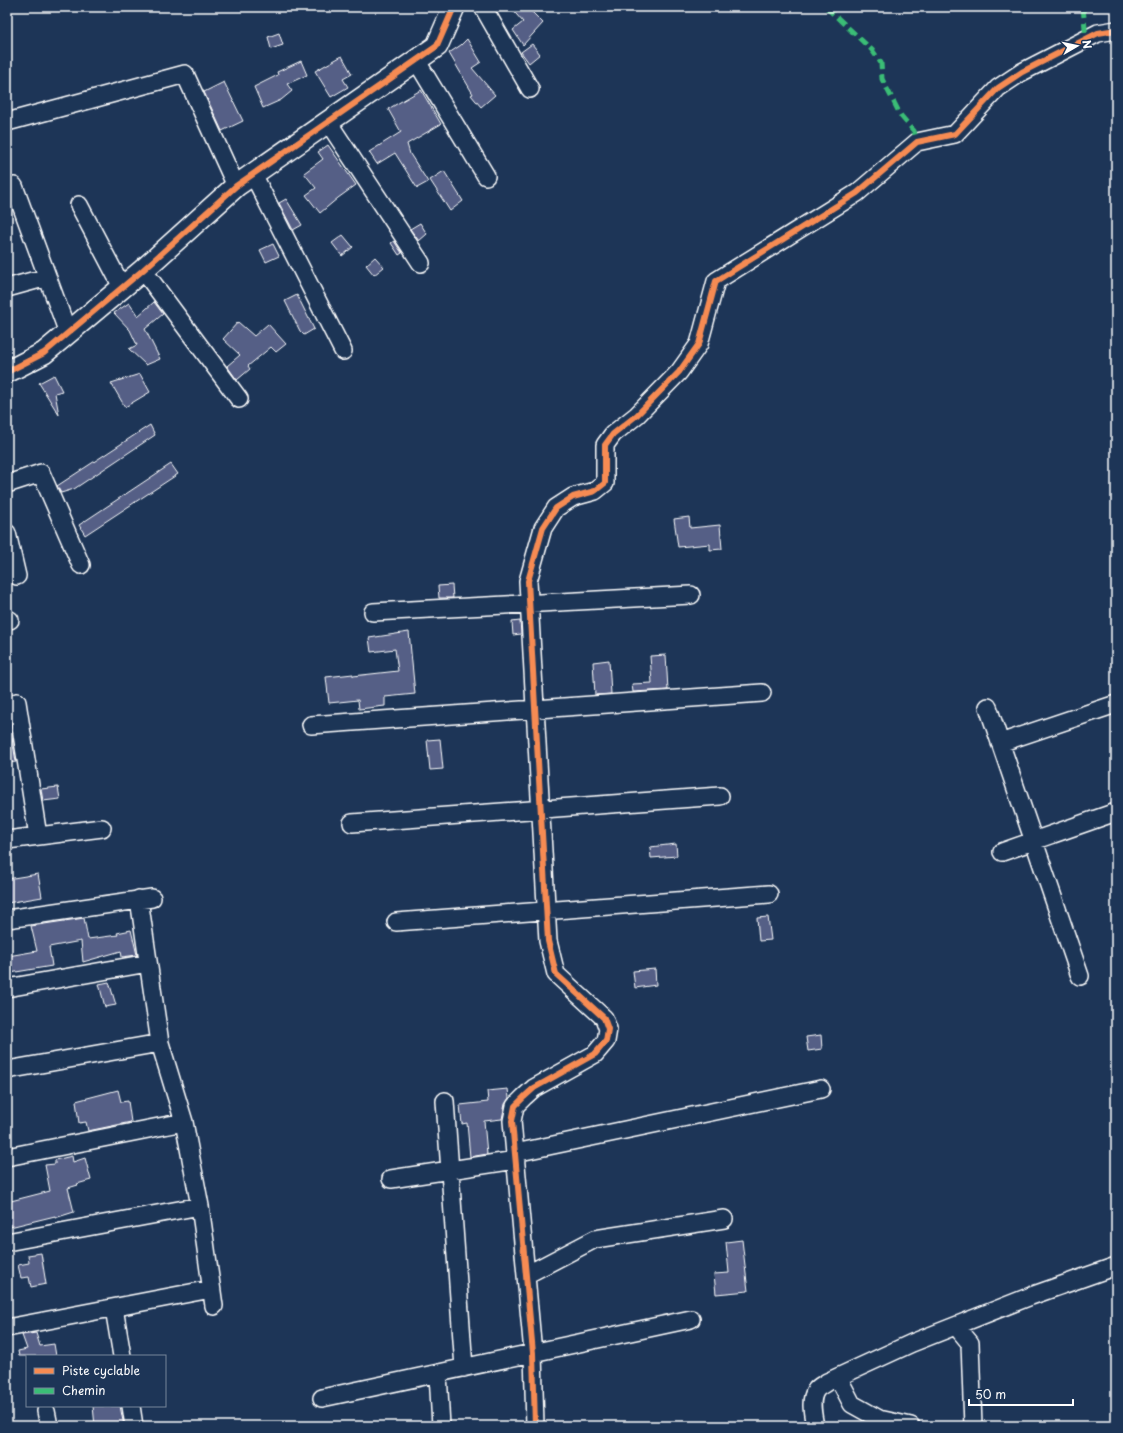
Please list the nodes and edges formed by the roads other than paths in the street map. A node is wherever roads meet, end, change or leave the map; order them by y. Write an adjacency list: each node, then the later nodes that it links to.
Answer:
1 (454, 7): 4 (street)
2 (483, 7): 5 (street)
3 (1116, 30): 27 (street)
4 (416, 60): 7 (street); 9 (street)
5 (530, 89)
6 (7, 122): 11 (street)
7 (328, 122): 8 (street); 13 (street)
8 (253, 174): 11 (street); 19 (street)
9 (486, 176)
10 (14, 186): 15 (street)
11 (236, 186): 14 (street)
12 (78, 205): 16 (street)
13 (421, 264)
14 (143, 270): 16 (street); 21 (street)
15 (47, 277): 17 (street); 18 (street)
16 (122, 287): 18 (street)
17 (7, 288)
18 (68, 333): 20 (street)
19 (343, 351)
20 (7, 372)
21 (239, 399)
22 (7, 484): 24 (street)
23 (7, 533): 25 (street)
24 (81, 565)
25 (17, 576)
26 (691, 595): 27 (street)
27 (529, 604): 28 (street); 33 (street)
28 (373, 612)
29 (762, 693): 33 (street)
30 (17, 702): 41 (street)
31 (1116, 704): 35 (street)
32 (988, 707): 35 (street)
33 (535, 709): 34 (street); 37 (street)
34 (311, 725)
35 (1000, 743): 43 (street)
36 (720, 796): 37 (street)
37 (540, 809): 39 (street); 46 (street)
38 (1116, 812): 43 (street)
39 (352, 823)
40 (102, 828): 41 (street)
41 (38, 836): 42 (street)
42 (7, 840)
43 (1033, 841): 44 (street); 50 (street)
44 (1002, 852)
45 (770, 894): 46 (street)
46 (546, 911): 48 (street); 57 (street)
47 (7, 919): 49 (street)
48 (396, 922)
49 (148, 963): 51 (street); 52 (street)
50 (1080, 976)
51 (7, 988)
52 (160, 1043): 53 (street); 56 (street)
53 (7, 1070)
54 (821, 1089): 57 (street)
55 (445, 1101): 59 (street)
56 (184, 1122): 58 (street); 61 (street)
57 (515, 1156): 59 (street); 65 (street)
58 (7, 1157)
59 (450, 1170): 60 (street); 74 (street)
60 (391, 1179)
61 (200, 1206): 63 (street); 66 (street)
62 (724, 1219): 65 (street)
63 (7, 1242)
64 (1116, 1266): 70 (street)
65 (526, 1275): 72 (street)
66 (211, 1289): 67 (street); 68 (street)
67 (214, 1306)
68 (114, 1308): 71 (street); 73 (street)
69 (692, 1319): 72 (street)
70 (956, 1326): 76 (street); 84 (street)
71 (7, 1328)
72 (533, 1353): 74 (street); 81 (street)
73 (122, 1355)
74 (464, 1368): 75 (street)
75 (438, 1373): 77 (street); 80 (street)
76 (838, 1377): 82 (street); 83 (street)
77 (322, 1398)
78 (131, 1407): 79 (street)
79 (134, 1426)
80 (441, 1426)
81 (535, 1426)
82 (815, 1426)
83 (911, 1426)
84 (973, 1426)

